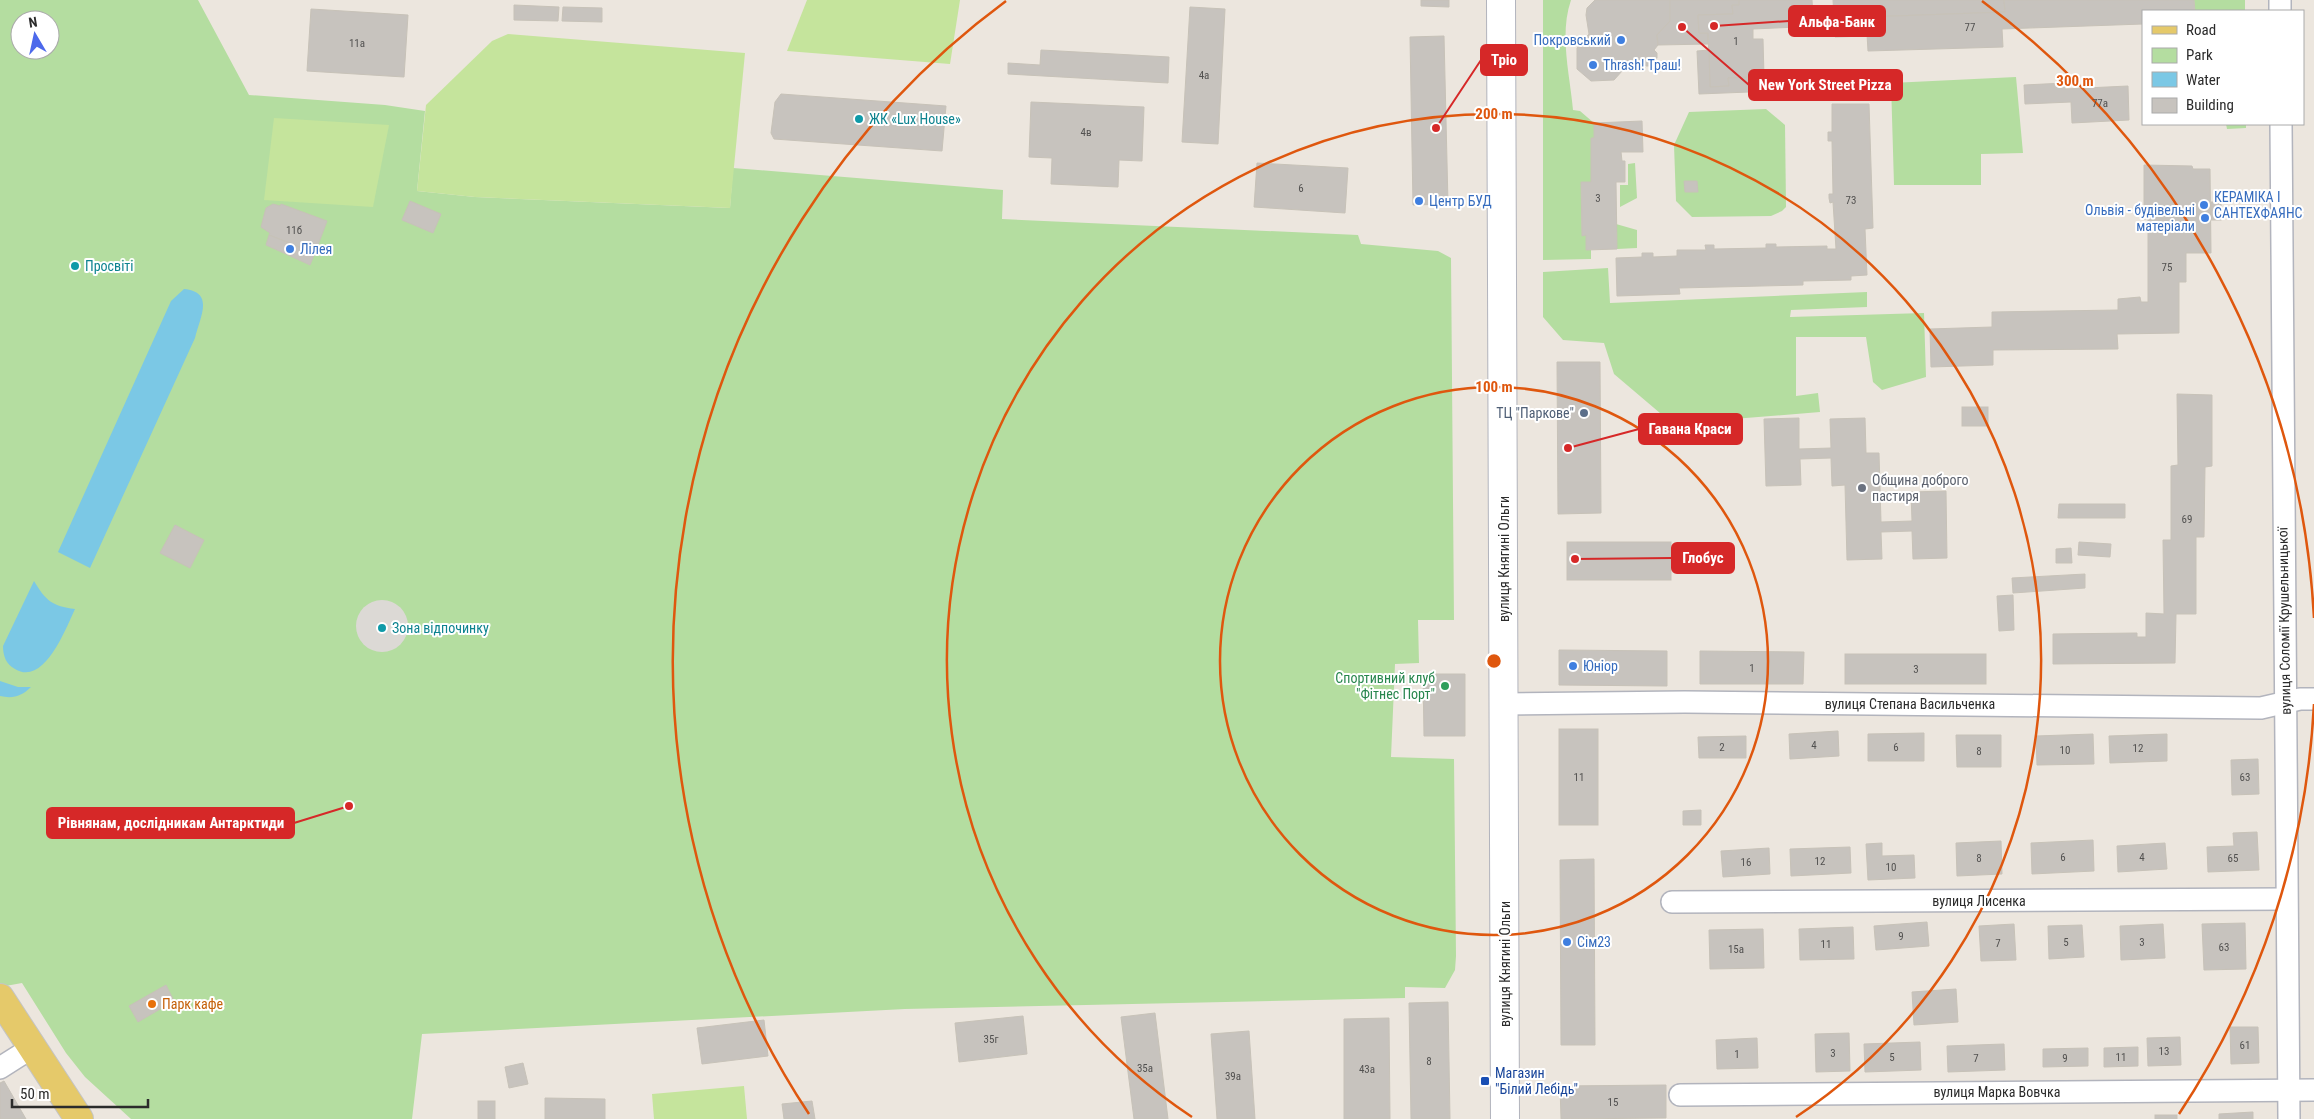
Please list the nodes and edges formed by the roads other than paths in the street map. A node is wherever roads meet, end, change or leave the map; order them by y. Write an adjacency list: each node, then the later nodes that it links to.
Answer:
1 (1501, 0): 5 (street, вулиця Княгині Ольги)
2 (2281, 125): 4 (street, вулиця Соломії Крушельницької)
3 (2314, 699): 4 (street, вулиця Степана Васильченка)
4 (2286, 703): 5 (street, вулиця Степана Васильченка); 6 (street, вулиця Соломії Крушельницької)
5 (1504, 704): 15 (street, вулиця Княгині Ольги)
6 (2286, 900): 7 (street, вулиця Лисенка); 11 (street, вулиця Соломії Крушельницької)
7 (1672, 902)
8 (0, 998): 9 (main road)
9 (33, 1047): 10 (street); 14 (main road)
10 (0, 1068)
11 (2289, 1090): 12 (street, вулиця Марка Вовчка); 13 (street, вулиця Марка Вовчка); 16 (street, вулиця Соломії Крушельницької)
12 (2314, 1090)
13 (1680, 1095)
14 (79, 1119)
15 (1506, 1119)
16 (2289, 1119)

